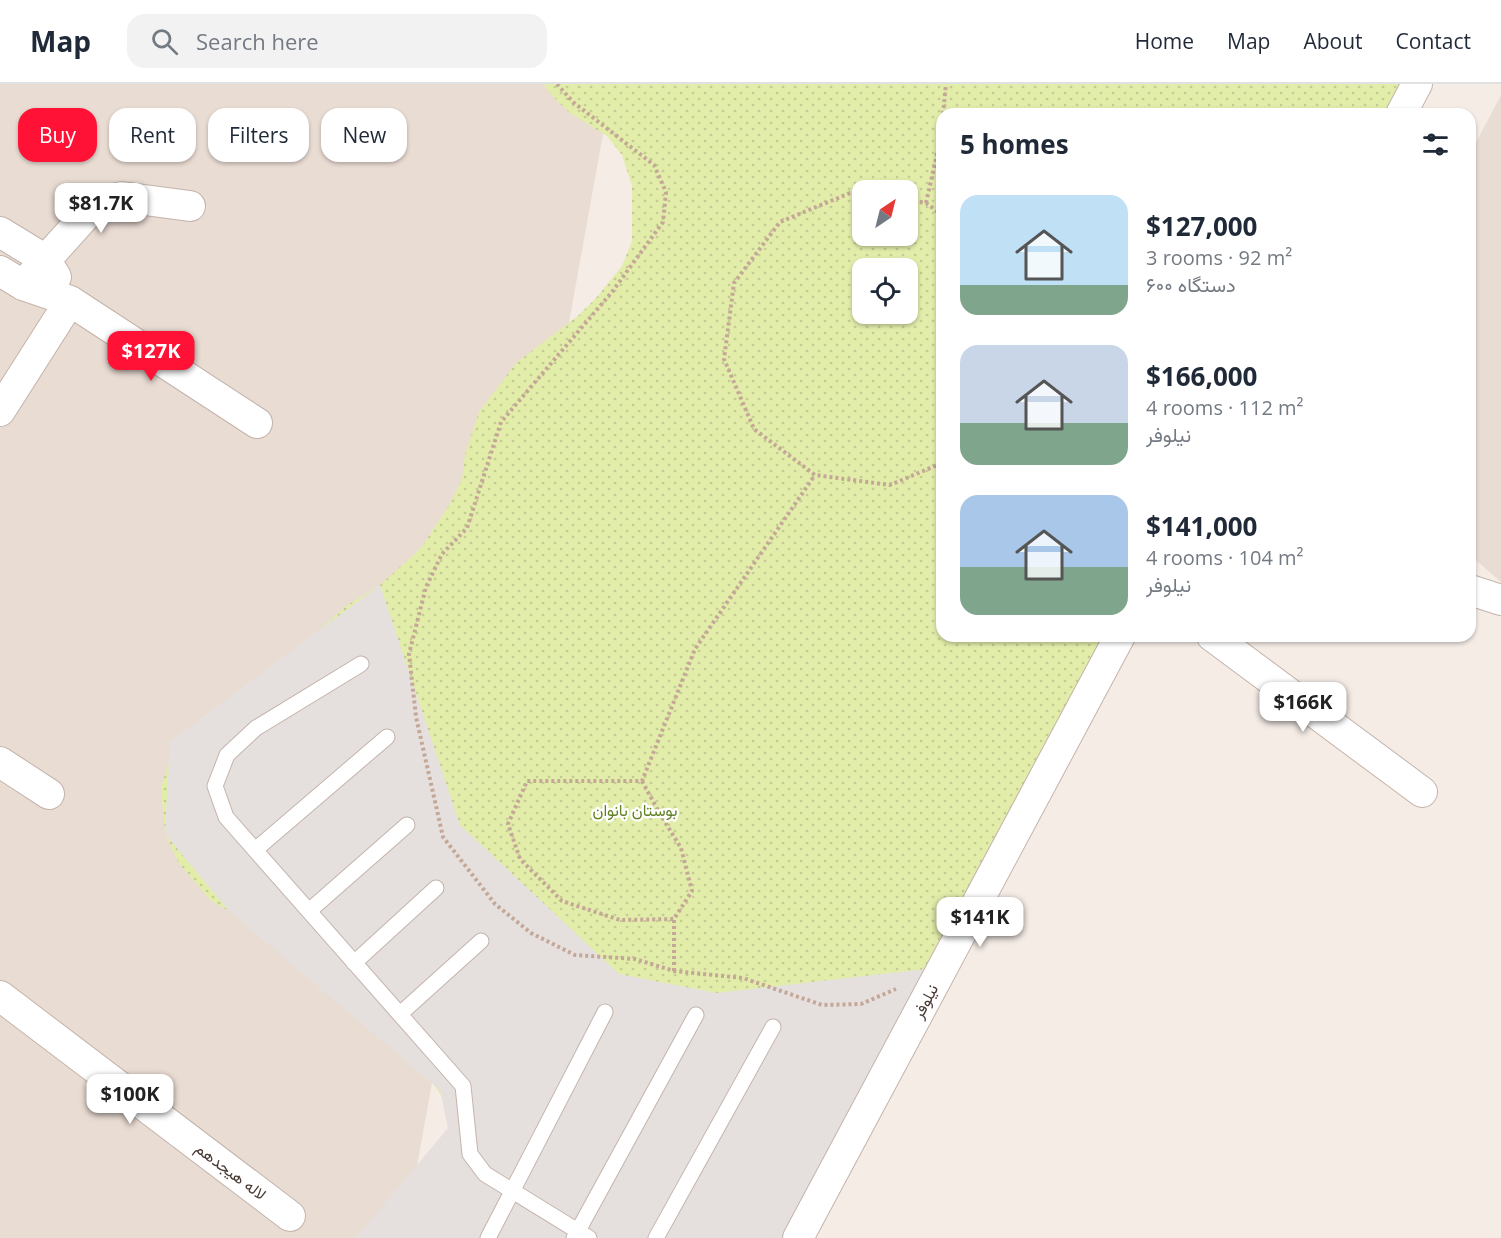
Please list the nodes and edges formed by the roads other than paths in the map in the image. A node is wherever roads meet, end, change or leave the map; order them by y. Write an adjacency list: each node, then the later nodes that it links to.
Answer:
1 (1417, 84): 2 (street)
2 (1404, 108)
3 (190, 206): 5 (street)
4 (0, 232): 5 (street)
5 (46, 260): 6 (street); 7 (street)
6 (12, 278): 7 (street)
7 (70, 301): 8 (street); 9 (street)
8 (0, 411)
9 (257, 423)
10 (1476, 592): 11 (street)
11 (1501, 600)
12 (1117, 642): 35 (street, نیلوفر)
13 (1220, 642): 17 (street)
14 (362, 664): 20 (lane)
15 (387, 737): 20 (lane)
16 (0, 762): 18 (street)
17 (1422, 792)
18 (50, 794)
19 (406, 825): 22 (lane)
20 (255, 850): 22 (lane)
21 (436, 888): 24 (lane)
22 (309, 911): 24 (lane)
23 (481, 940): 27 (lane)
24 (354, 963): 27 (lane)
25 (0, 996): 31 (street, لاله هیجدهم)
26 (605, 1012): 30 (lane)
27 (400, 1014): 30 (lane)
28 (696, 1015): 32 (lane)
29 (773, 1027): 34 (lane)
30 (513, 1191): 32 (lane); 33 (lane)
31 (290, 1216)
32 (581, 1236)
33 (488, 1238)
34 (656, 1238)
35 (798, 1238)

